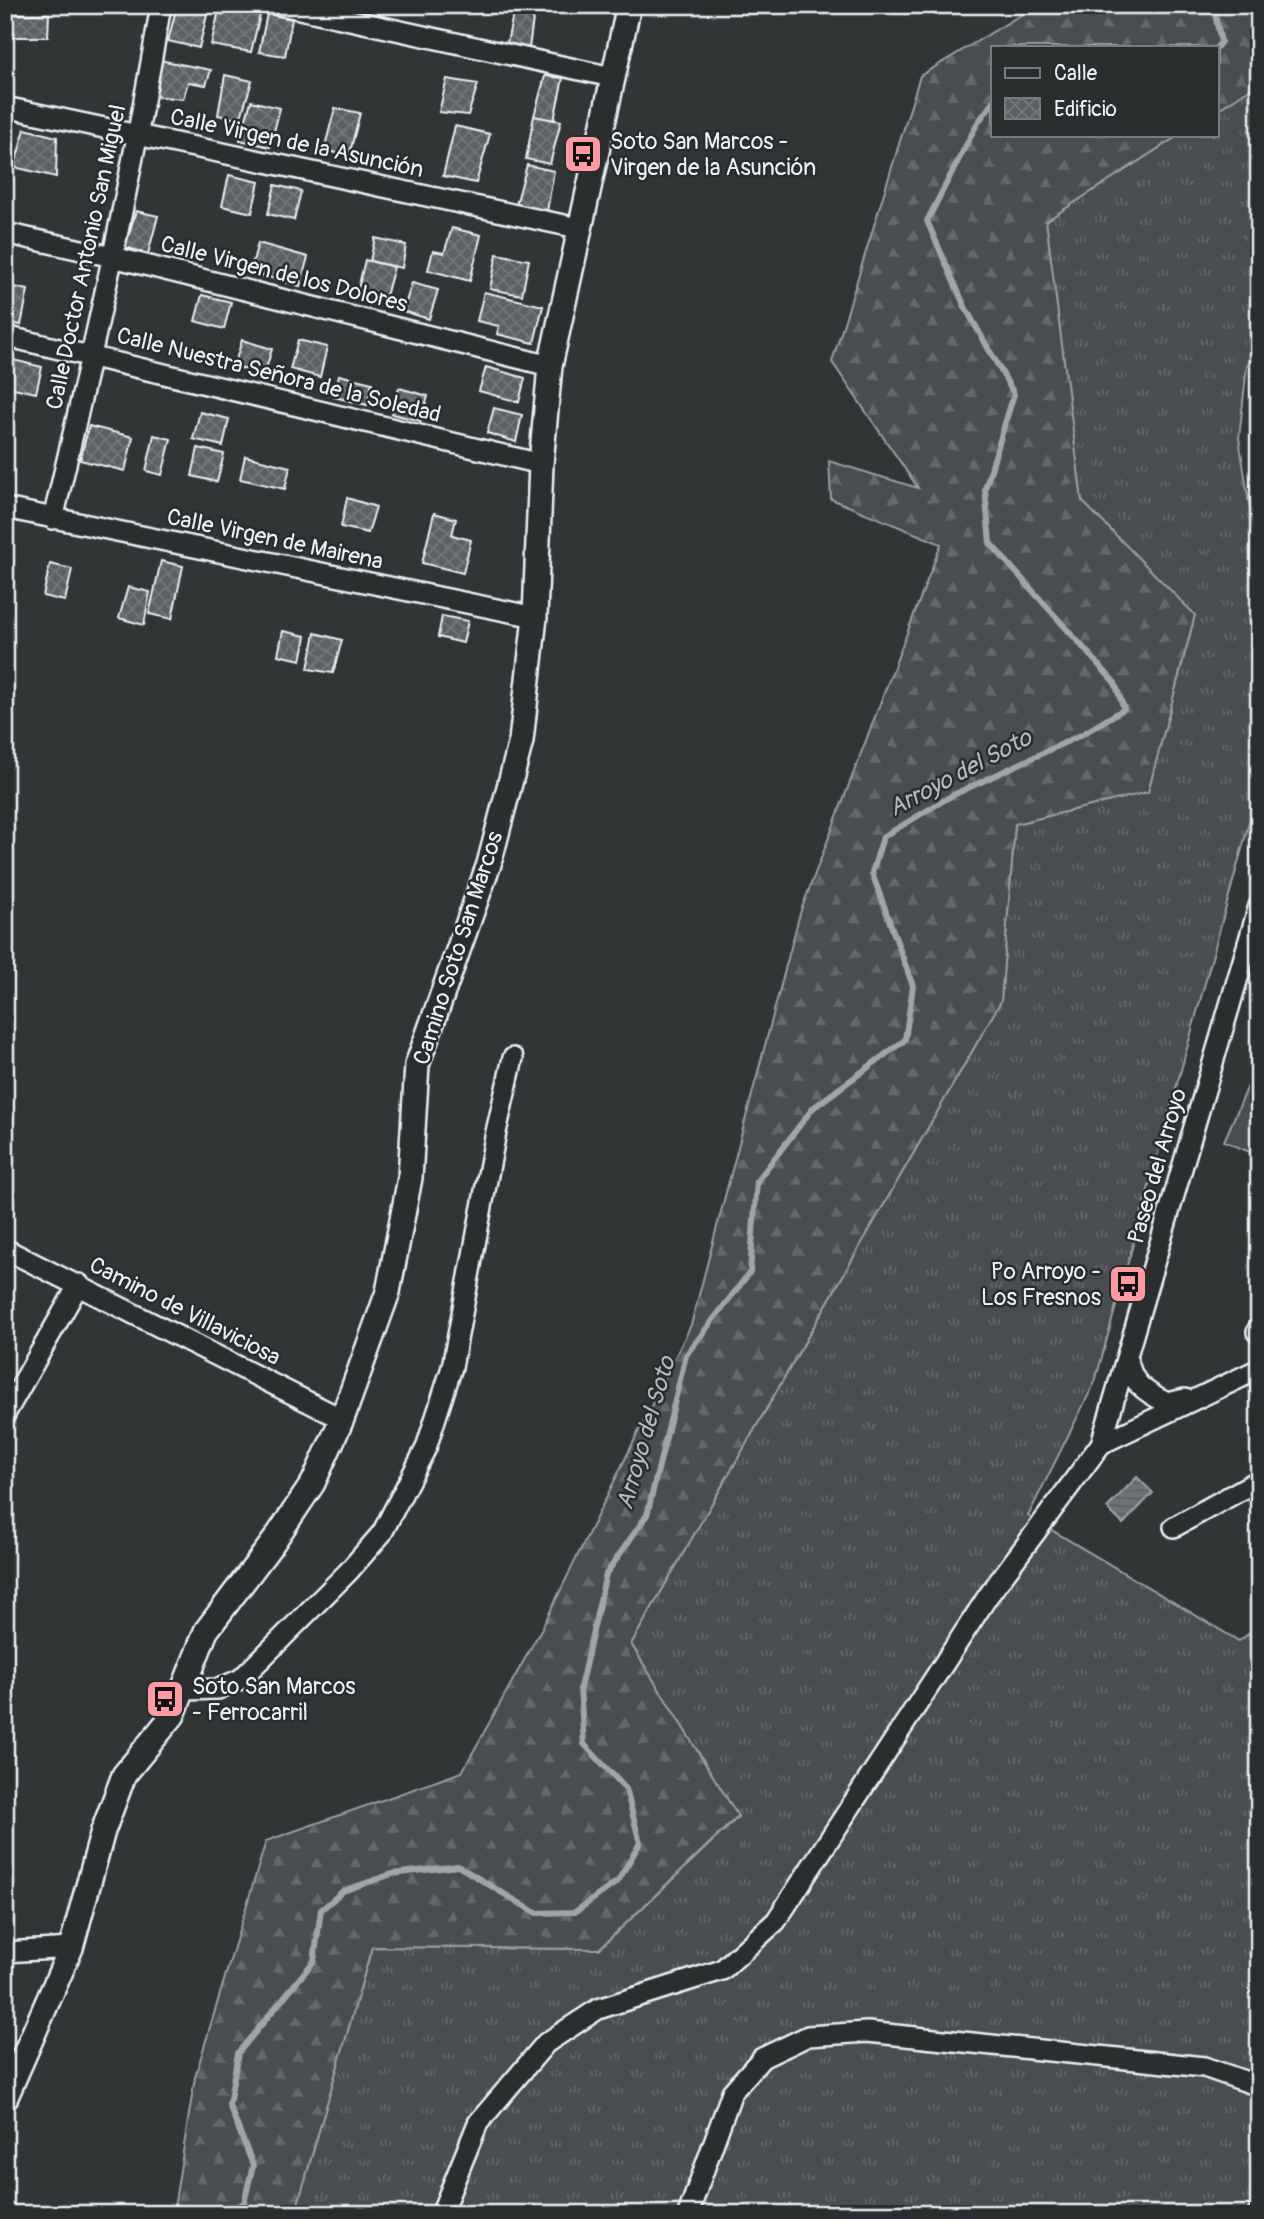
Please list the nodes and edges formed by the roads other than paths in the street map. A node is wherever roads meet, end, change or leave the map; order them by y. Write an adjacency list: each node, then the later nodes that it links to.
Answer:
1 (160, 5): 6 (street, Calle Doctor Antonio San Miguel)
2 (281, 5): 4 (street)
3 (629, 5): 4 (street, Camino Soto San Marcos)
4 (612, 77): 7 (street, Camino Soto San Marcos)
5 (5, 107): 6 (street, Calle Virgen de la Asunción)
6 (139, 135): 7 (street, Calle Virgen de la Asunción); 9 (street, Calle Doctor Antonio San Miguel)
7 (578, 228): 12 (street, Camino Soto San Marcos)
8 (5, 233): 9 (street, Calle Virgen de los Dolores)
9 (113, 257): 11 (street, Calle Doctor Antonio San Miguel); 12 (street, Calle Virgen de los Dolores)
10 (5, 336): 11 (street, Calle Nuestra Señora de la Soledad)
11 (93, 355): 13 (street, Calle Nuestra Señora de la Soledad); 15 (street, Calle Doctor Antonio San Miguel)
12 (550, 366): 13 (street, Camino Soto San Marcos)
13 (541, 464): 16 (street, Camino Soto San Marcos)
14 (5, 508): 15 (street, Calle Virgen de Mairena)
15 (53, 519): 16 (street, Calle Virgen de Mairena)
16 (535, 617): 25 (street, Camino Soto San Marcos)
17 (1259, 906): 21 (street, Paseo del Arroyo)
18 (513, 1058): 29 (street)
19 (5, 1249): 20 (street, Camino de Villaviciosa)
20 (79, 1283): 24 (street); 25 (street, Camino de Villaviciosa)
21 (1127, 1355): 23 (street); 26 (street, Paseo del Arroyo)
22 (1259, 1369): 23 (street)
23 (1205, 1394): 26 (street)
24 (5, 1414)
25 (342, 1419): 29 (street, Camino Soto San Marcos)
26 (1101, 1444): 34 (street, Paseo del Arroyo)
27 (1259, 1480): 28 (street)
28 (1174, 1527)
29 (184, 1690): 30 (street, Camino Soto San Marcos)
30 (71, 1948): 31 (street); 33 (street, Camino Soto San Marcos)
31 (5, 1952)
32 (1259, 2087): 35 (street)
33 (5, 2099)
34 (441, 2214)
35 (688, 2214)

